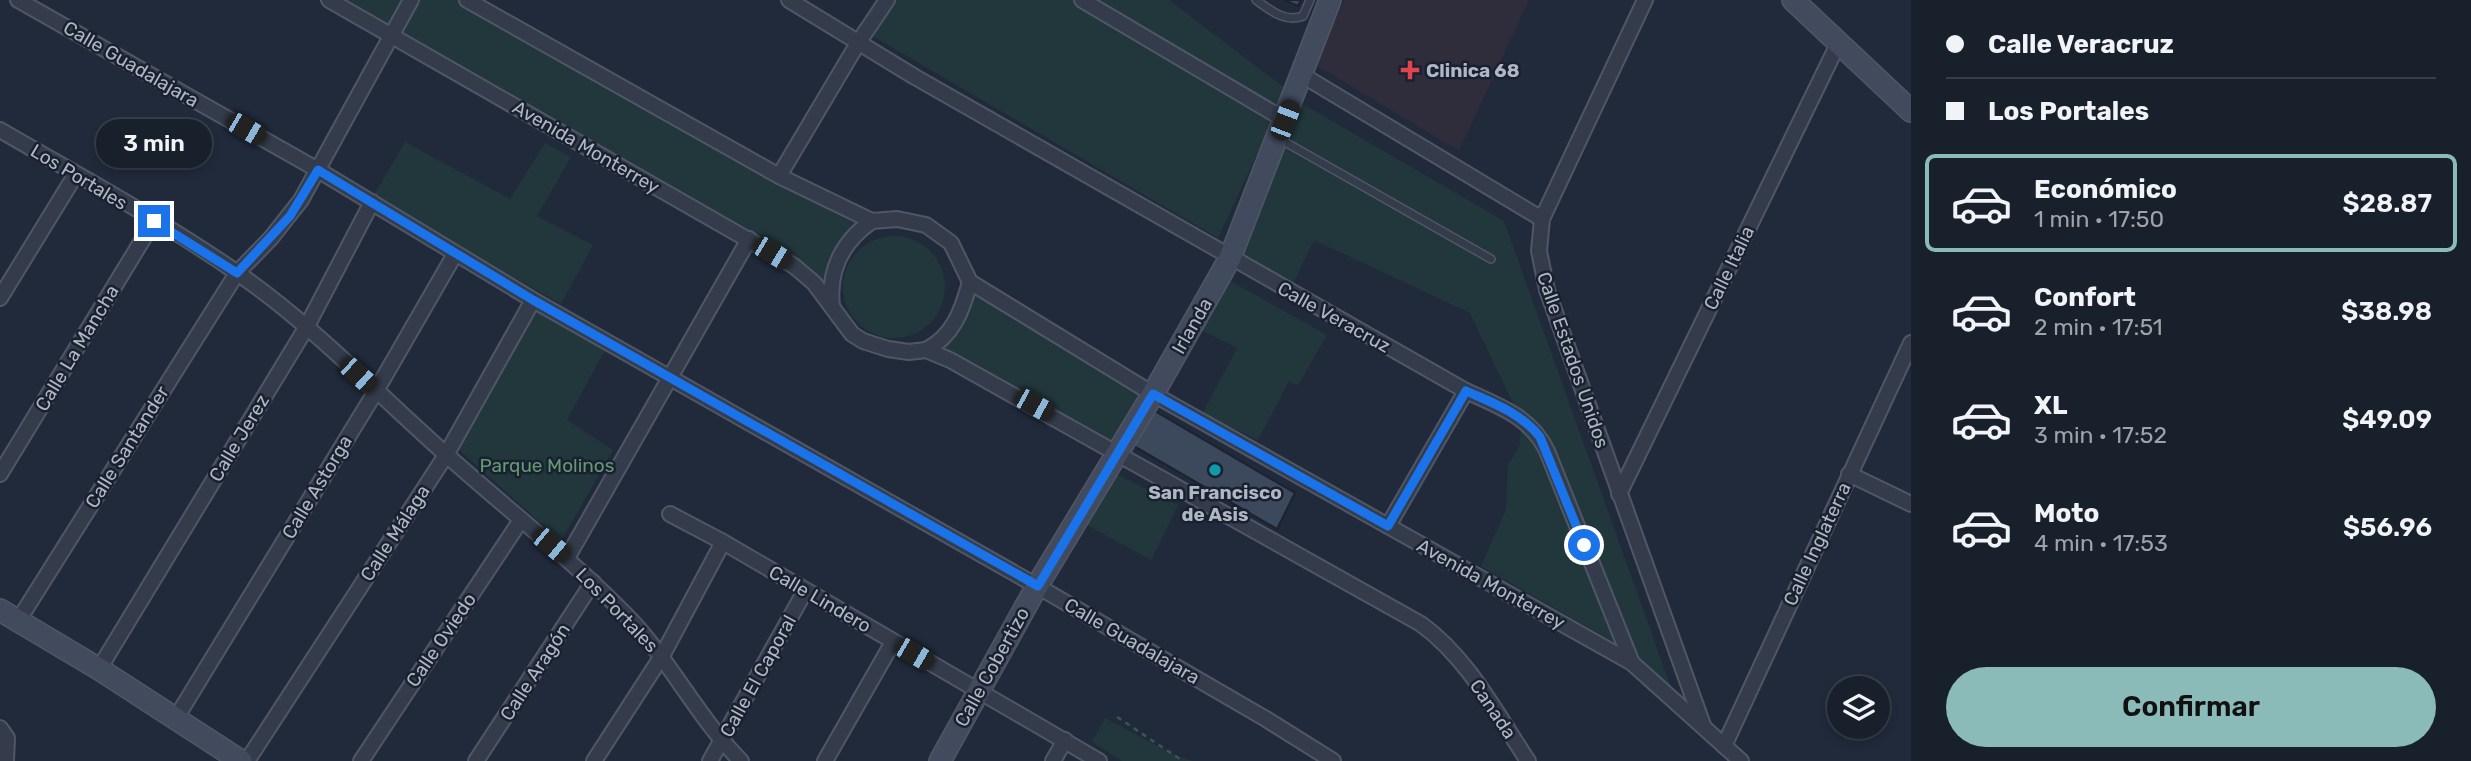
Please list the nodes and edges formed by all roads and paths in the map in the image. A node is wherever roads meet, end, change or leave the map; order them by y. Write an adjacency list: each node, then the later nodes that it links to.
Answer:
1 (18, 0): 20 (street, Calle Guadalajara)
2 (329, 0): 13 (street, Avenida Monterrey)
3 (411, 0): 13 (street, Calle Santander)
4 (467, 0): 22 (street)
5 (789, 0): 15 (street, Calle Veracruz)
6 (887, 0): 15 (street)
7 (1256, 0): 8 (lane)
8 (1310, 0)
9 (1330, 0): 16 (street, Irlanda)
10 (1645, 0): 24 (street, Calle Estados Unidos)
11 (1793, 0): 14 (street)
12 (1089, 2): 18 (street)
13 (391, 36): 20 (street, Calle Santander); 27 (street, Avenida Monterrey)
14 (1839, 42): 17 (street); 47 (street, Calle Italia)
15 (858, 43): 22 (street); 29 (street, Calle Veracruz)
16 (1302, 75): 18 (street, Irlanda); 24 (street)
17 (1911, 111)
18 (1281, 129): 29 (street, Irlanda); 30 (lane)
19 (0, 130): 21 (street, Los Portales)
20 (318, 170): 23 (street, Calle Guadalajara); 31 (street, Calle Santander)
21 (76, 174): 25 (street, Los Portales); 33 (street)
22 (779, 176): 26 (street)
23 (372, 202): 28 (street, Calle Guadalajara); 36 (street, Calle Jerez)
24 (1542, 219): 47 (street, Calle Estados Unidos)
25 (154, 221): 31 (street, Los Portales); 45 (street, Calle La Mancha)
26 (872, 221): 32 (street); 35 (street)
27 (749, 239): 35 (street, Avenida Monterrey); 39 (street)
28 (455, 254): 34 (street, Calle Guadalajara); 40 (street, Calle Astorga)
29 (1230, 258): 41 (street, Calle Veracruz); 42 (street, Irlanda)
30 (1491, 258)
31 (237, 273): 36 (street, Los Portales); 57 (street, Calle Santander)
32 (970, 282): 38 (street); 42 (street, Avenida Monterrey)
33 (0, 298)
34 (533, 300): 39 (street, Calle Guadalajara); 44 (street, Calle Málaga)
35 (832, 307): 38 (street, Avenida Monterrey)
36 (306, 328): 40 (street, Los Portales); 62 (street, Calle Jerez)
37 (1911, 343): 46 (street, Calle Inglaterra)
38 (926, 350): 43 (street, Avenida Monterrey)
39 (669, 377): 53 (street); 55 (street, Calle Guadalajara)
40 (376, 391): 44 (street, Los Portales); 65 (street, Calle Astorga)
41 (1466, 391): 51 (street); 61 (street, Calle Veracruz)
42 (1153, 394): 43 (street, Calle Cobertizo); 51 (street, Avenida Monterrey)
43 (1119, 452): 55 (street, Calle Cobertizo); 60 (street, Avenida Monterrey)
44 (446, 454): 50 (street, Los Portales); 73 (street, Calle Málaga)
45 (0, 474)
46 (1849, 474): 48 (street); 70 (street, Calle Inglaterra)
47 (1619, 494): 66 (street, Calle Estados Unidos)
48 (1911, 503)
49 (670, 514): 52 (street, Calle Lindero)
50 (521, 520): 53 (street, Los Portales); 74 (street, Calle Oviedo)
51 (1388, 526): 61 (street, Avenida Monterrey)
52 (723, 542): 56 (street, Calle Lindero); 59 (street)
53 (567, 558): 54 (street, Los Portales)
54 (593, 582): 59 (street, Los Portales); 75 (street, Calle Aragón)
55 (1038, 586): 63 (street, Calle Cobertizo); 84 (street, Calle Guadalajara)
56 (805, 591): 58 (street, Calle Lindero); 69 (street, Calle El Caporal)
57 (9, 616): 62 (street)
58 (893, 642): 63 (street, Calle Lindero); 79 (street)
59 (662, 656): 69 (street, Los Portales); 76 (street)
60 (1457, 657): 85 (street, Canada)
61 (1632, 663): 66 (street, Avenida Monterrey)
62 (99, 669): 65 (street)
63 (978, 691): 68 (street, Calle Lindero); 80 (street, Calle Cobertizo)
64 (1117, 717): 83 (path)
65 (176, 718): 72 (street)
66 (1703, 727): 70 (street, Avenida Monterrey)
67 (1, 728): 71 (street)
68 (1065, 740): 81 (street); 82 (street, Calle Lindero)
69 (722, 742): 77 (street, Calle El Caporal); 78 (street, Los Portales)
70 (1724, 746): 86 (street, Avenida Monterrey)
71 (6, 761)
72 (241, 761)
73 (247, 761)
74 (361, 761)
75 (476, 761)
76 (594, 761)
77 (710, 761)
78 (741, 761)
79 (825, 761)
80 (940, 761)
81 (1053, 761)
82 (1099, 761)
83 (1182, 761)
84 (1333, 761)
85 (1528, 761)
86 (1741, 761)

